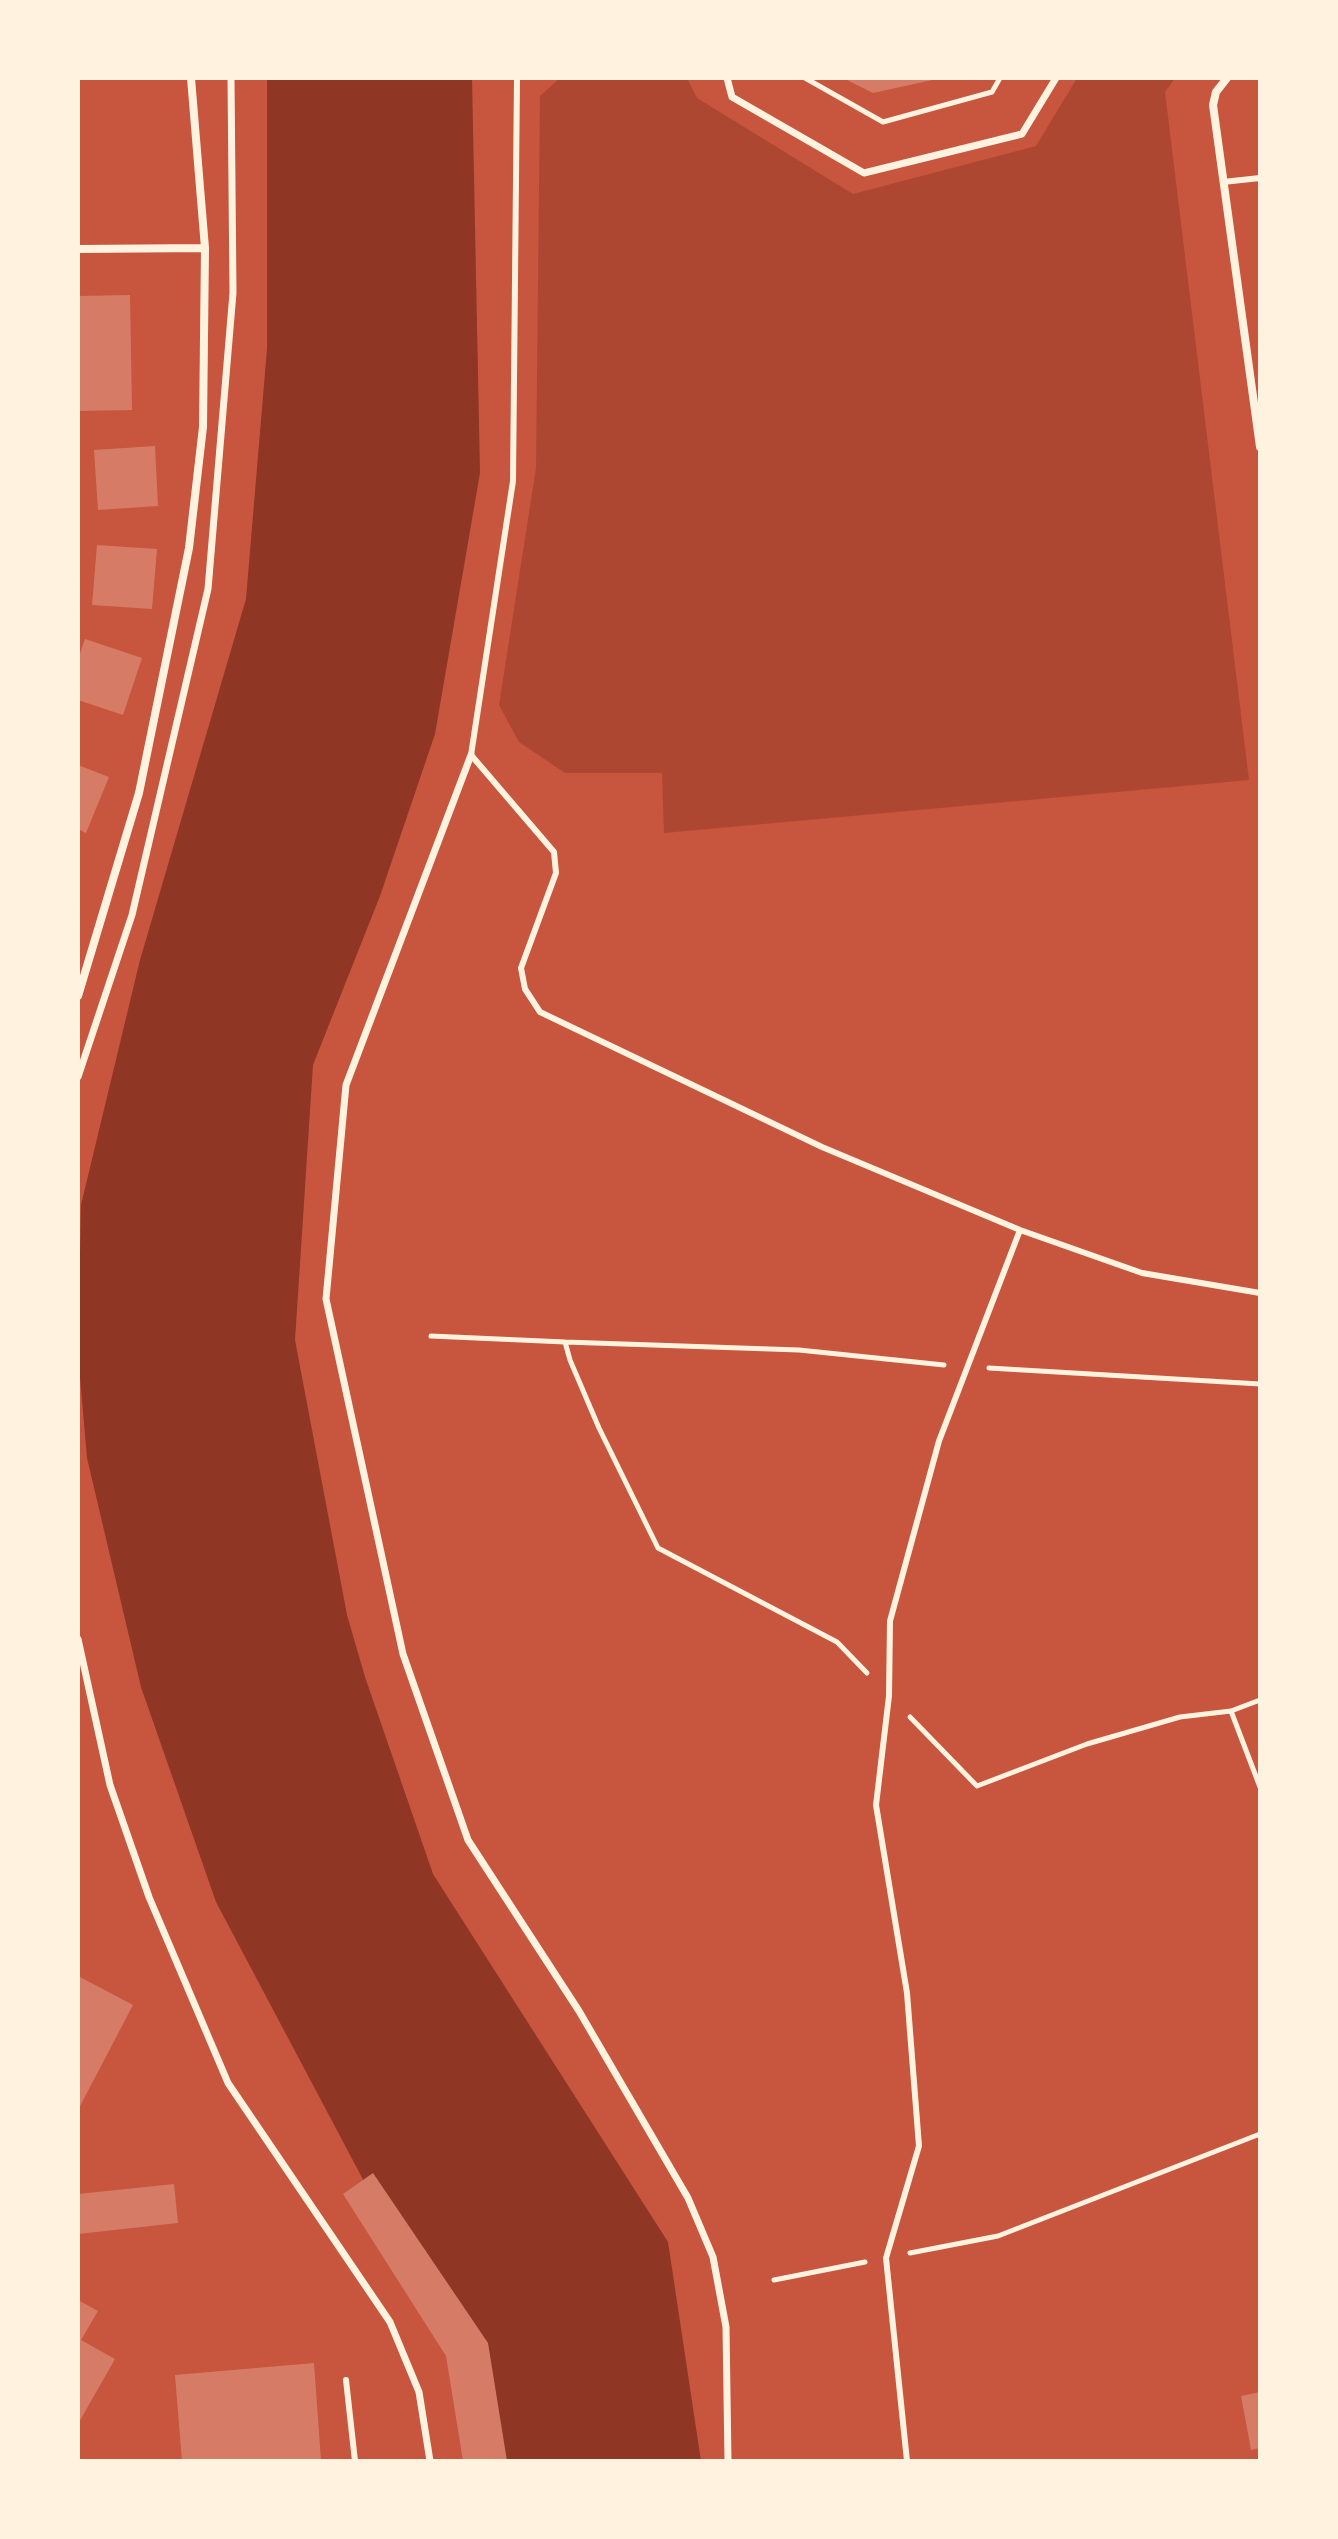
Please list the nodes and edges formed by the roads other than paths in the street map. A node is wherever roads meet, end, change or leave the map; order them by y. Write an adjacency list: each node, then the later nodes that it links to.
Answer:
1 (191, 78): 9 (street)
2 (231, 78): 14 (street)
3 (517, 78): 12 (lane)
4 (727, 78): 5 (street)
5 (1056, 78)
6 (1227, 78): 8 (street)
7 (1260, 178): 8 (lane)
8 (1223, 182): 11 (street)
9 (205, 248): 10 (street); 13 (street)
10 (78, 249)
11 (1260, 447)
12 (471, 755): 15 (lane); 21 (street)
13 (78, 996)
14 (78, 1077)
15 (1020, 1230): 16 (lane); 22 (lane)
16 (1260, 1293)
17 (78, 1639): 20 (street)
18 (346, 2380): 19 (lane)
19 (355, 2461)
20 (430, 2461)
21 (728, 2461)
22 (907, 2461)

